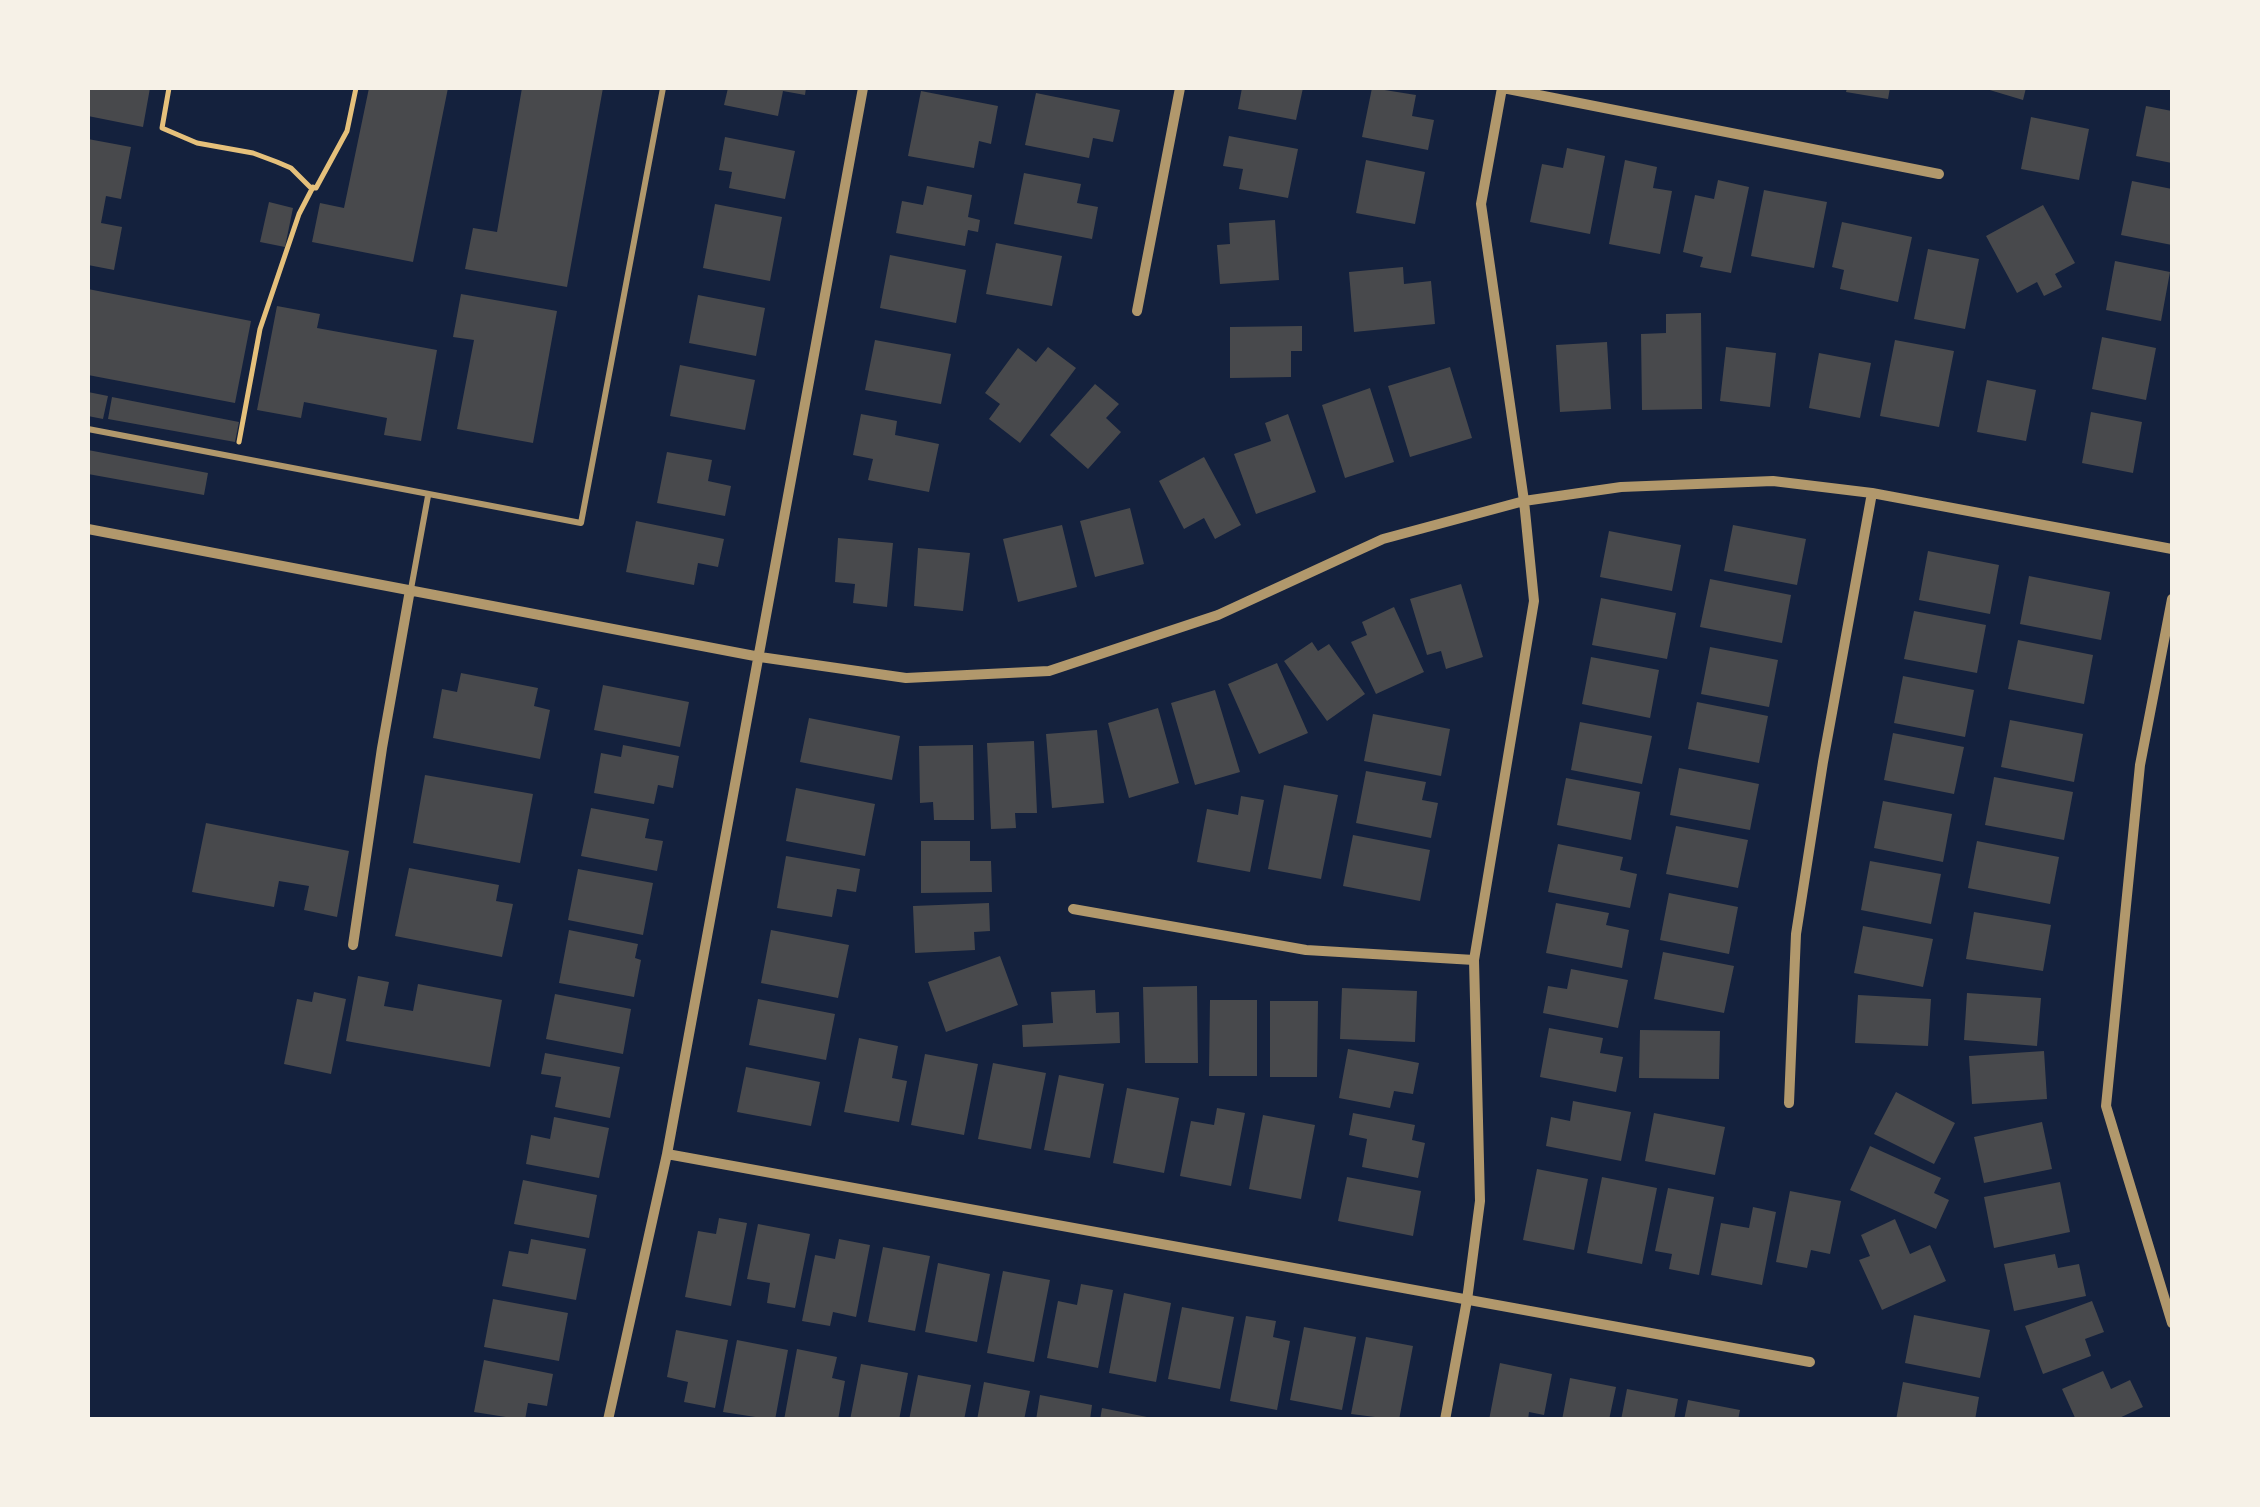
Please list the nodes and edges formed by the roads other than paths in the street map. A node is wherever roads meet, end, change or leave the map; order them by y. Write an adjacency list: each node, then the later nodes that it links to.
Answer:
1 (663, 88): 9 (lane)
2 (863, 88): 15 (street)
3 (1180, 88): 6 (street)
4 (1503, 88): 5 (street); 10 (street)
5 (1939, 174)
6 (1137, 311)
7 (88, 430): 9 (lane)
8 (1872, 493): 10 (street); 12 (street); 19 (street)
9 (428, 496): 13 (lane)
10 (1524, 501): 15 (street); 18 (street)
11 (88, 529): 13 (street)
12 (2172, 549)
13 (410, 590): 15 (street); 17 (street)
14 (2172, 599): 22 (street)
15 (760, 657): 20 (street)
16 (1073, 909): 18 (street)
17 (354, 945)
18 (1474, 960): 21 (street)
19 (1789, 1103)
20 (667, 1154): 21 (street); 24 (street)
21 (1467, 1300): 23 (street); 25 (street)
22 (2172, 1322)
23 (1810, 1362)
24 (608, 1420)
25 (1445, 1420)

